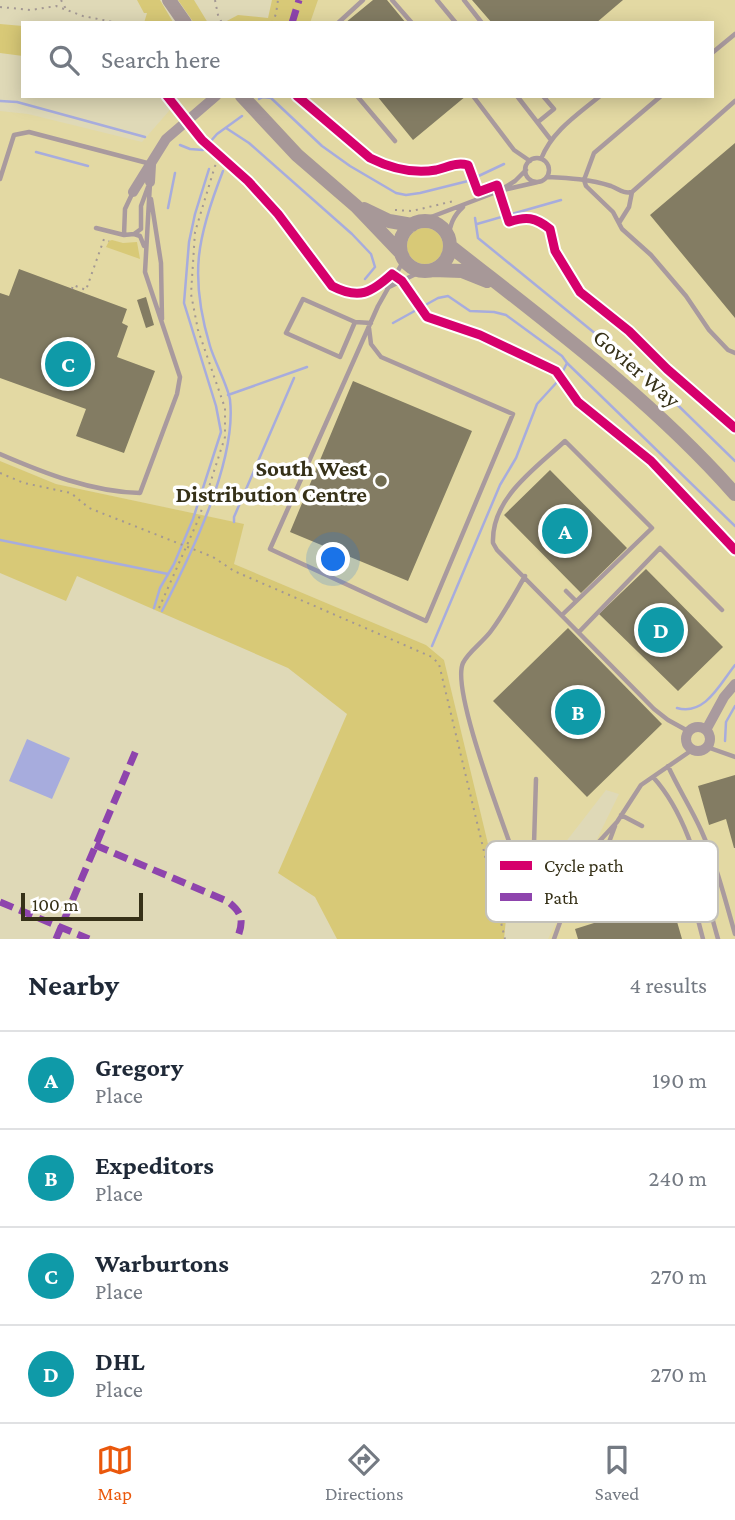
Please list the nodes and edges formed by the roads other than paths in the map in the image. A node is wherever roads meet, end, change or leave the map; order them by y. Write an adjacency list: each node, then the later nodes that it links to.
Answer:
1 (169, 0): 6 (street)
2 (363, 0): 7 (lane)
3 (392, 0): 8 (lane)
4 (437, 0): 9 (lane)
5 (464, 0): 10 (lane)
6 (184, 21)
7 (340, 21)
8 (410, 21)
9 (454, 21)
10 (480, 21)
11 (735, 34): 12 (lane)
12 (714, 51)
13 (214, 98): 27 (street)
14 (244, 98): 39 (street)
15 (359, 98): 23 (lane)
16 (475, 98): 26 (lane)
17 (519, 98): 22 (lane)
18 (546, 98): 22 (lane)
19 (598, 98): 24 (lane)
20 (659, 98): 31 (lane)
21 (735, 101): 36 (lane)
22 (538, 122): 24 (lane)
23 (394, 141)
24 (551, 141): 25 (lane)
25 (541, 159): 26 (lane); 29 (lane)
26 (530, 161): 28 (lane)
27 (151, 164): 30 (lane); 32 (street); 35 (street)
28 (526, 170): 33 (lane); 34 (lane)
29 (547, 177): 31 (lane); 33 (lane)
30 (0, 179)
31 (584, 180): 36 (lane); 40 (lane)
32 (150, 182): 37 (lane); 43 (lane)
33 (538, 182): 34 (lane)
34 (499, 191): 38 (lane)
35 (133, 192): 44 (lane)
36 (632, 192): 40 (lane)
37 (150, 195): 46 (lane); 53 (lane)
38 (466, 204): 41 (lane); 45 (lane)
39 (356, 206): 41 (street); 47 (street)
40 (619, 223): 54 (lane)
41 (415, 224): 45 (street); 47 (street)
42 (96, 228): 44 (lane)
43 (134, 234): 44 (lane); 46 (lane)
44 (124, 235)
45 (449, 243): 48 (street); 49 (street, Govier Way)
46 (145, 249): 53 (lane)
47 (402, 256): 48 (street); 50 (lane)
48 (428, 270): 49 (street, Govier Way); 50 (lane)
49 (502, 287): 56 (street, Govier Way)
50 (387, 289): 52 (lane)
51 (355, 322): 51 (lane); 52 (lane)
52 (370, 326): 52 (lane)
53 (163, 330): 55 (lane)
54 (735, 353)
55 (0, 454)
56 (735, 494)
57 (525, 576): 59 (lane); 61 (lane); 75 (lane)
58 (566, 591): 59 (lane)
59 (576, 601): 61 (lane)
60 (722, 610): 62 (lane)
61 (562, 615): 62 (lane)
62 (579, 632): 65 (lane)
63 (735, 684): 64 (street)
64 (706, 730): 65 (street); 66 (street)
65 (688, 731): 67 (street)
66 (707, 747): 67 (street); 68 (lane)
67 (692, 750): 69 (lane)
68 (735, 757)
69 (668, 766): 70 (lane); 80 (lane)
70 (653, 777): 72 (lane); 79 (lane)
71 (536, 779): 76 (lane)
72 (621, 815): 73 (lane); 74 (lane)
73 (617, 822): 77 (lane); 78 (lane)
74 (642, 827)
75 (509, 841)
76 (534, 841)
77 (600, 841)
78 (610, 841)
79 (690, 841)
80 (706, 841)
81 (718, 878): 85 (lane)
82 (560, 922): 86 (lane)
83 (699, 922): 87 (lane)
84 (713, 922): 88 (lane)
85 (735, 934)
86 (554, 939)
87 (703, 939)
88 (718, 939)

